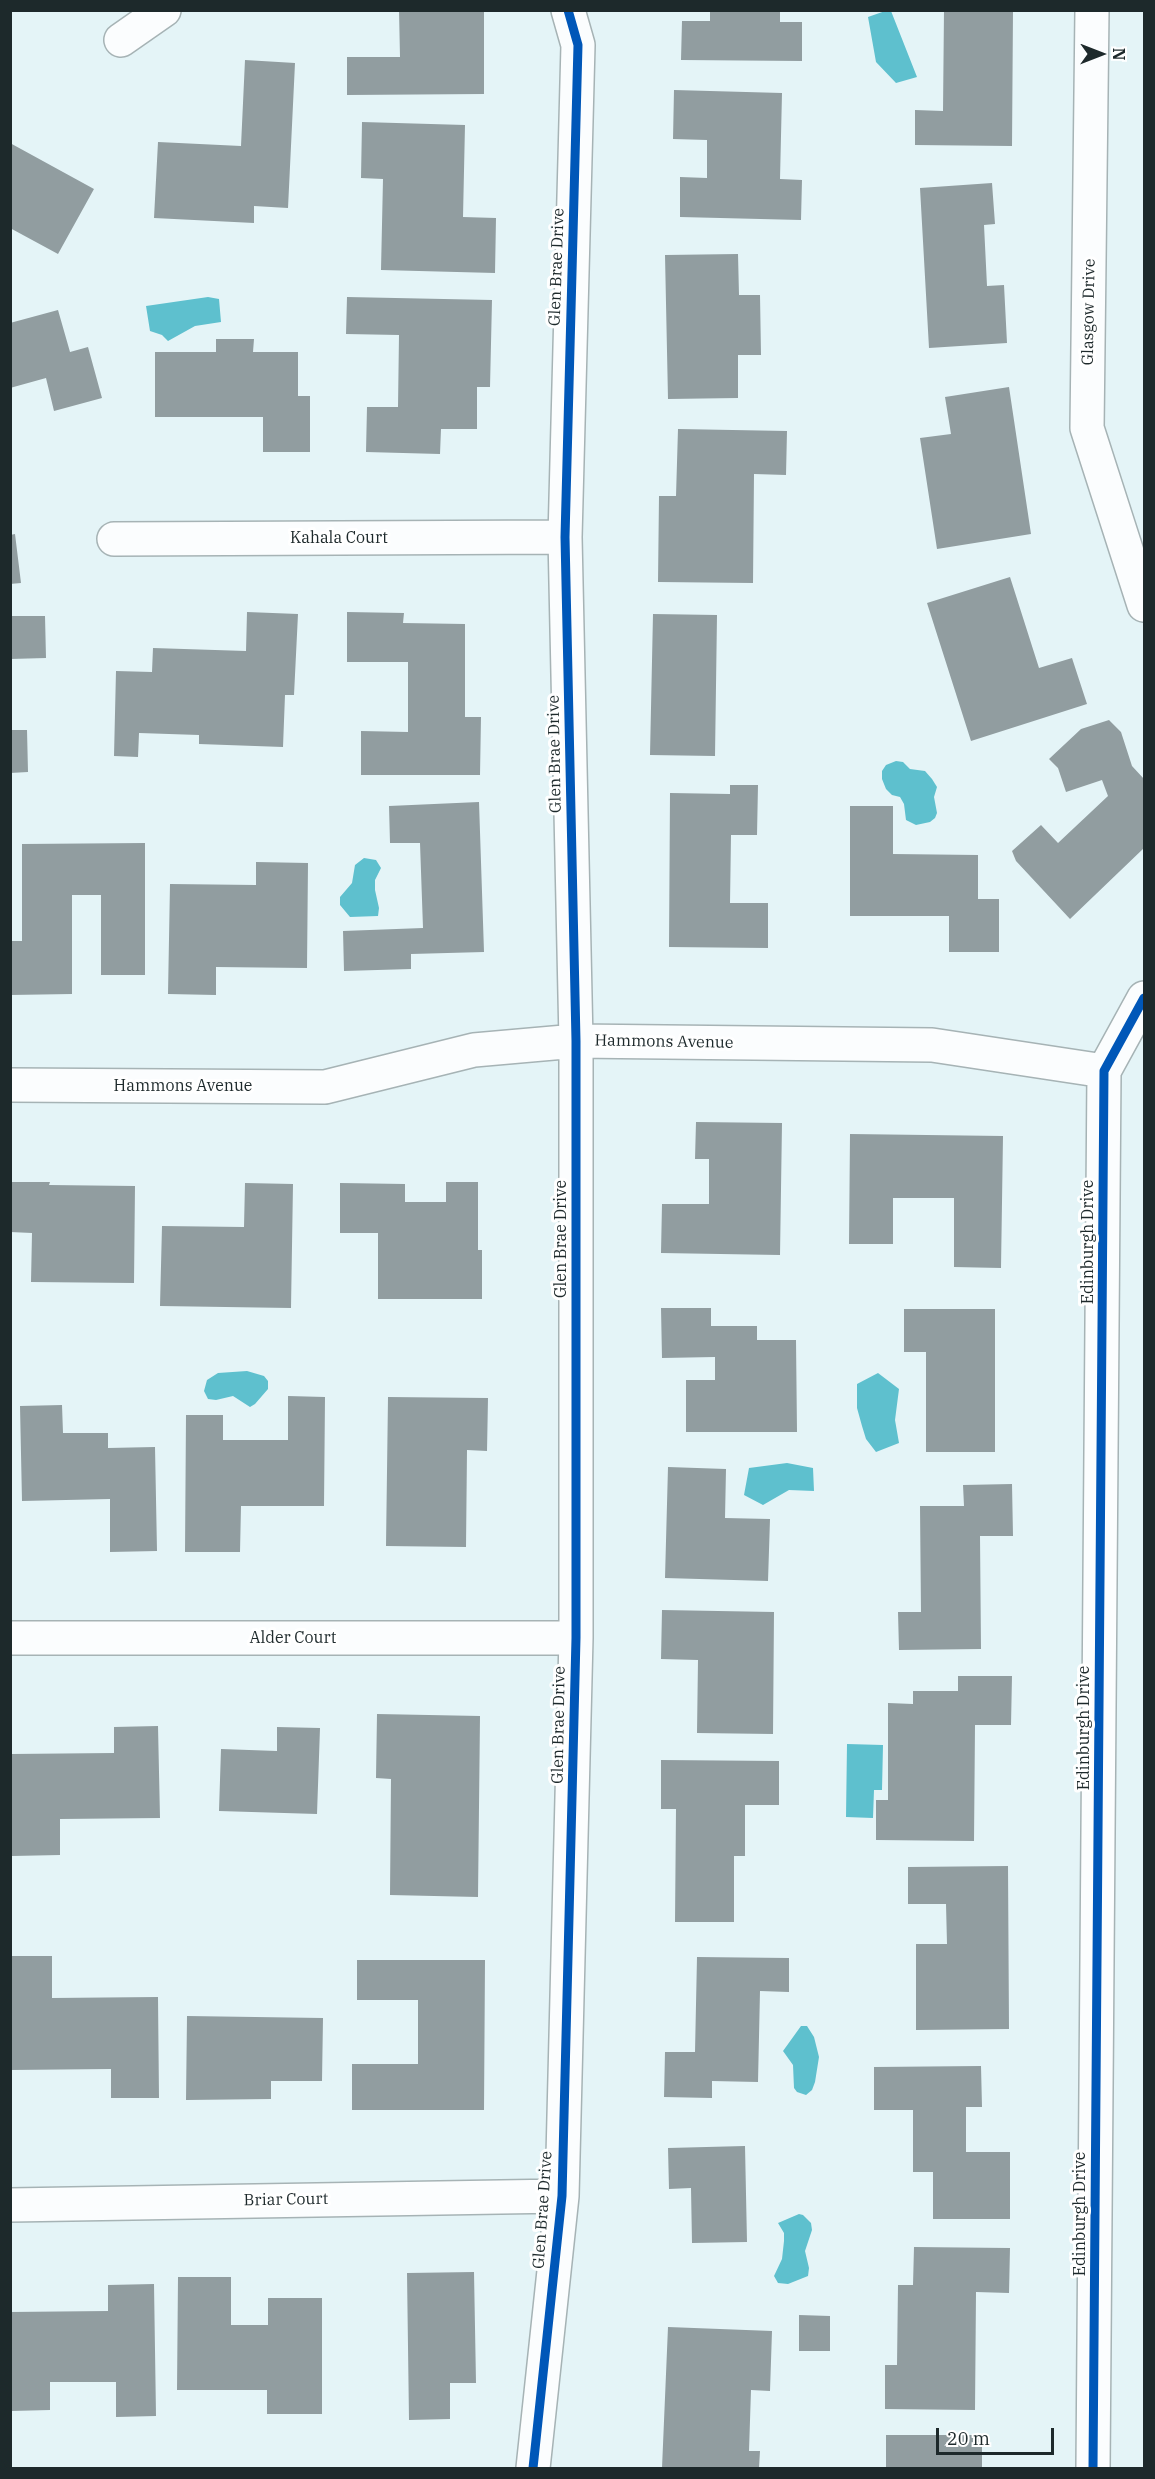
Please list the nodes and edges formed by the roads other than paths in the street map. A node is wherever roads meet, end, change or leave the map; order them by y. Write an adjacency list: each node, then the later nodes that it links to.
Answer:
1 (164, 10): 4 (street)
2 (568, 10): 5 (street, Glen Brae Drive)
3 (1092, 10): 7 (street, Glasgow Drive)
4 (122, 40)
5 (565, 537): 6 (street, Kahala Court); 9 (street, Glen Brae Drive)
6 (114, 539)
7 (1144, 605)
8 (1144, 998): 10 (street, Edinburgh Drive)
9 (576, 1041): 10 (street, Hammons Avenue); 11 (street, Hammons Avenue); 13 (street, Glen Brae Drive)
10 (1104, 1071): 17 (street, Edinburgh Drive)
11 (10, 1085)
12 (10, 1638): 13 (street, Alder Court)
13 (576, 1638): 14 (street, Glen Brae Drive)
14 (562, 2196): 15 (street, Briar Court); 16 (street, Glen Brae Drive)
15 (10, 2205)
16 (533, 2469)
17 (1093, 2469)

